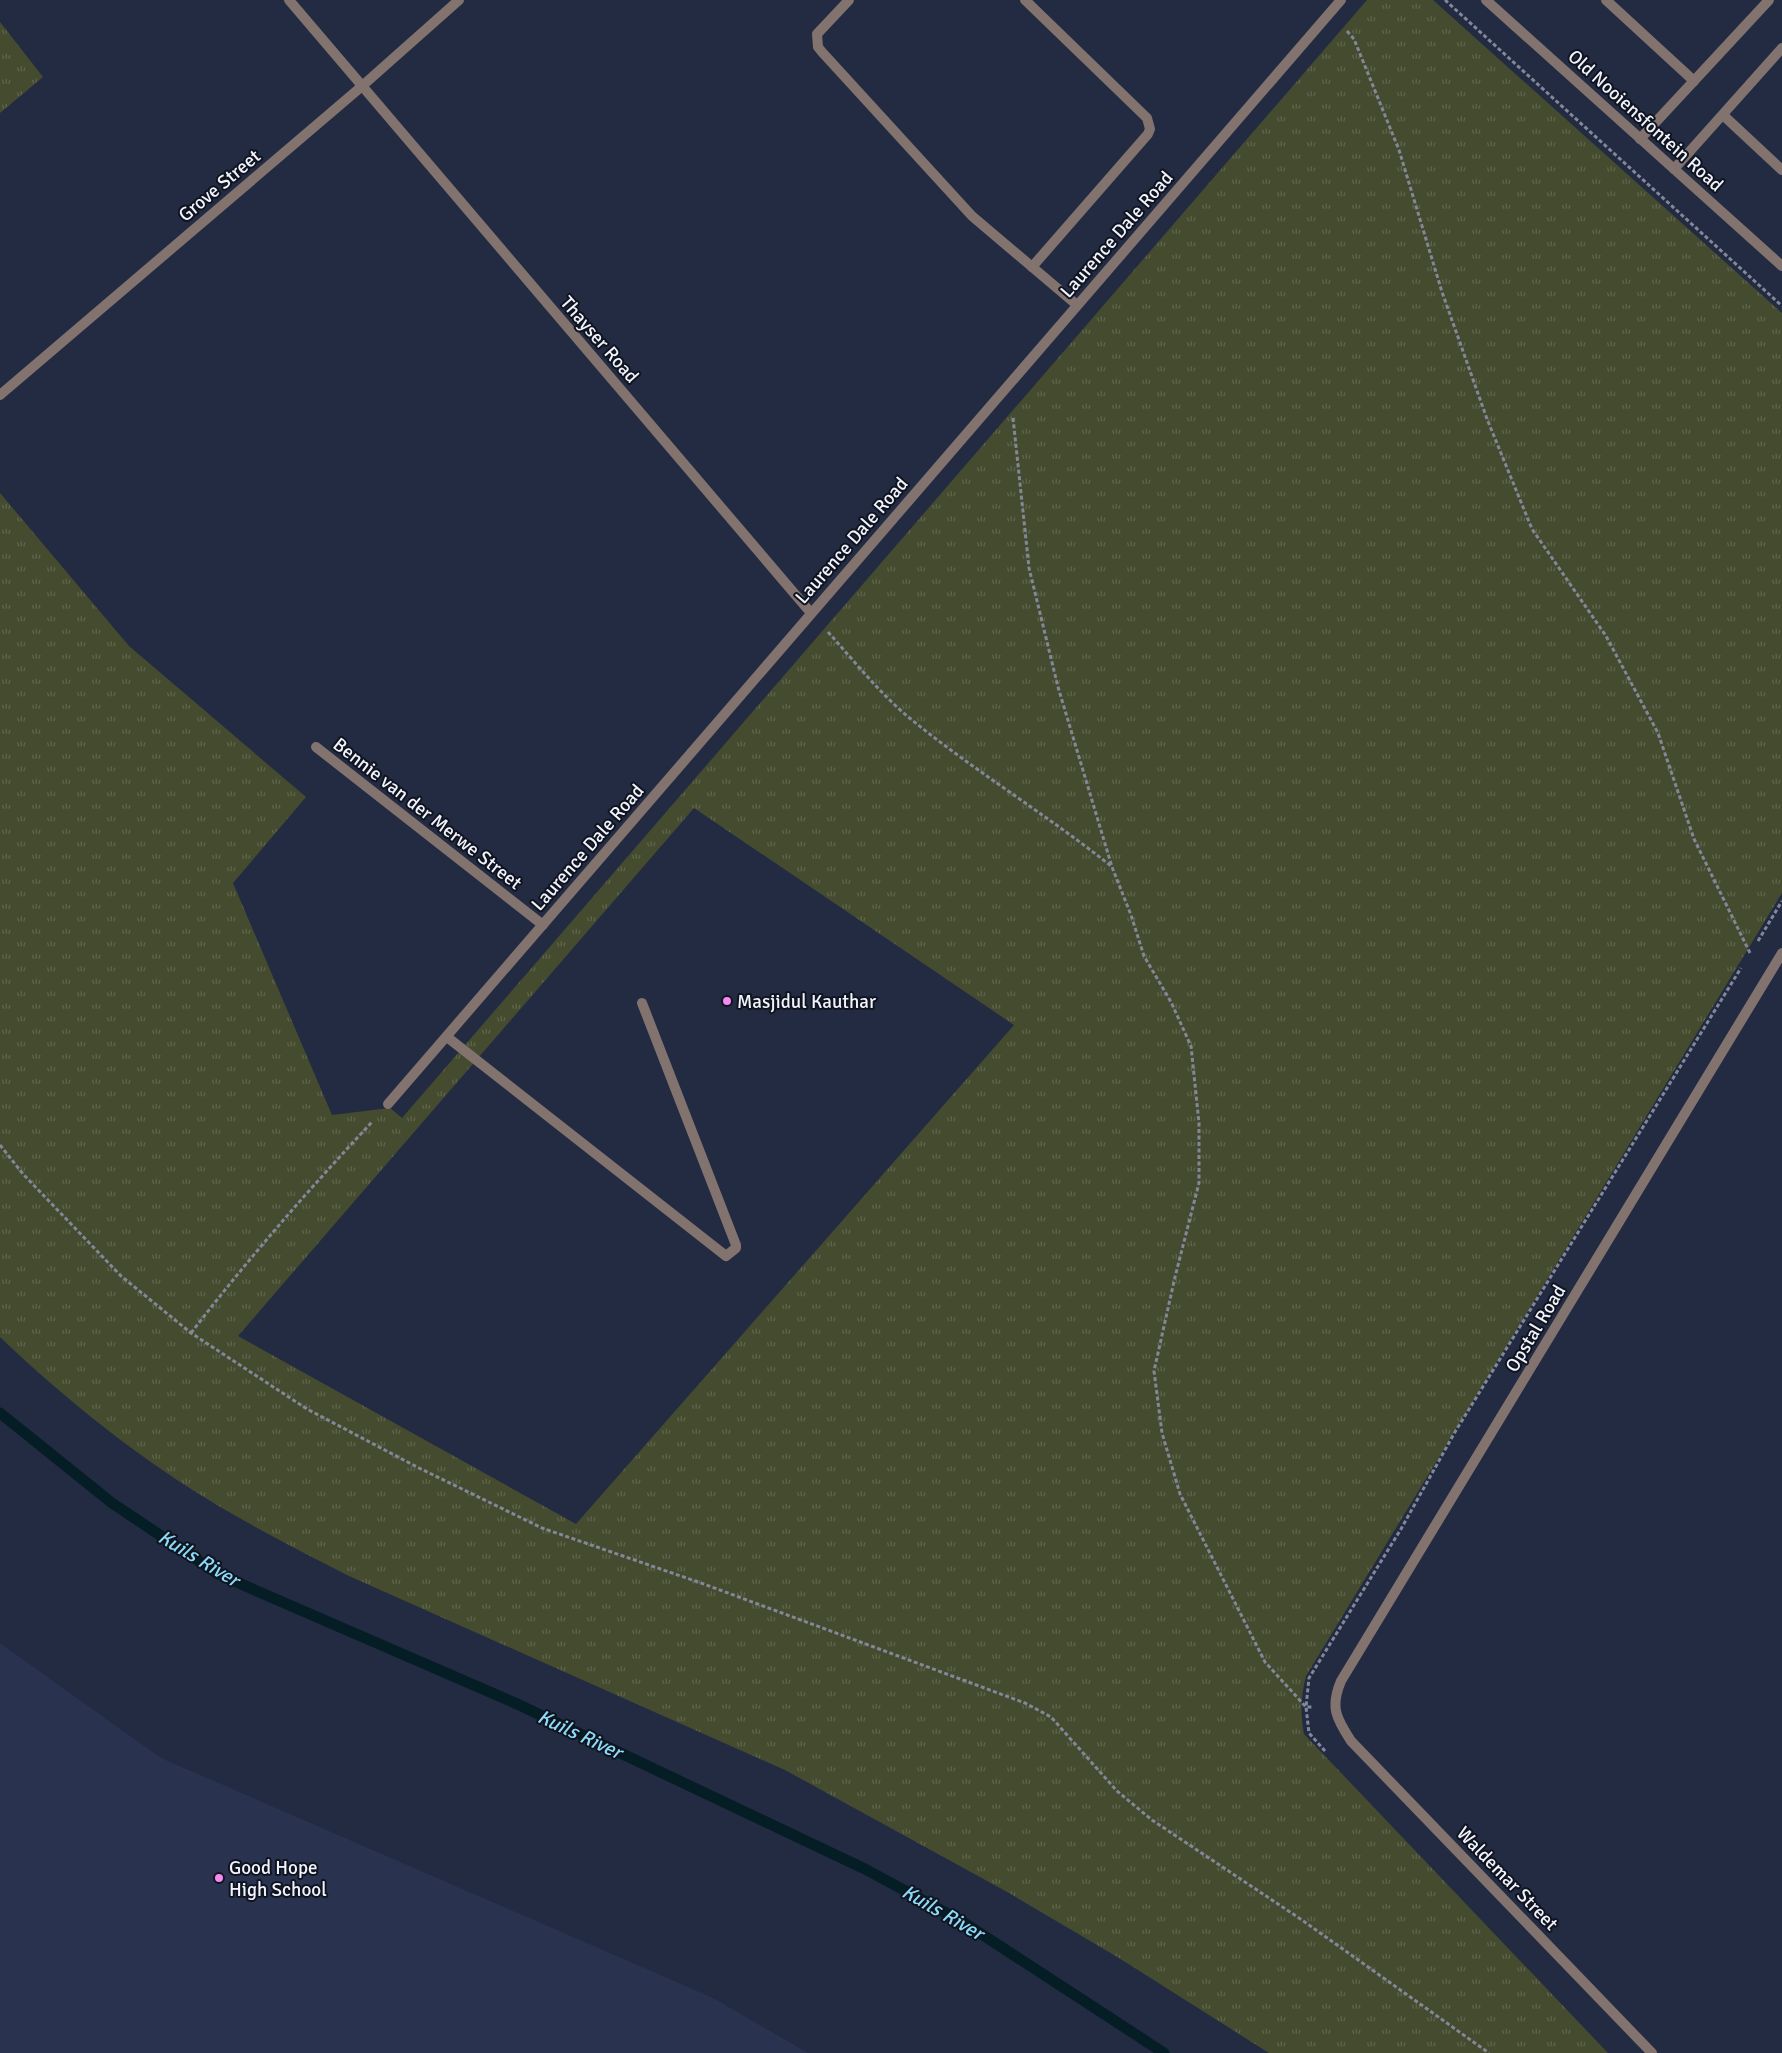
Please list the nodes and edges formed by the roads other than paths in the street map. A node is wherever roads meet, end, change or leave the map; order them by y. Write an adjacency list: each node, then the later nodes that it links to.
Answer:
1 (289, 0): 11 (street, Thayser Road)
2 (459, 0): 11 (street, Grove Street)
3 (848, 0): 17 (street)
4 (1025, 0): 17 (street)
5 (1341, 0): 18 (street, Laurence Dale Road)
6 (1486, 0): 13 (street, Old Nooiensfontein Road)
7 (1606, 0): 10 (street)
8 (1769, 0): 10 (street)
9 (1782, 48): 12 (street)
10 (1694, 81): 13 (street)
11 (361, 86): 19 (street, Grove Street); 20 (street, Thayser Road)
12 (1722, 115): 14 (street); 15 (street)
13 (1640, 139): 14 (street, Old Nooiensfontein Road)
14 (1674, 169): 16 (street, Old Nooiensfontein Road)
15 (1782, 170)
16 (1782, 266)
17 (1032, 267): 18 (street)
18 (1077, 305): 20 (street, Laurence Dale Road)
19 (0, 395)
20 (811, 613): 22 (street, Laurence Dale Road)
21 (316, 747): 22 (street, Bennie van der Merwe Street)
22 (543, 925): 25 (street, Laurence Dale Road)
23 (1782, 953): 27 (street, Opstal Road)
24 (642, 1002): 25 (street)
25 (446, 1037): 26 (street, Laurence Dale Road)
26 (388, 1104)
27 (1341, 1726): 28 (street, Waldemar Street)
28 (1652, 2053)

